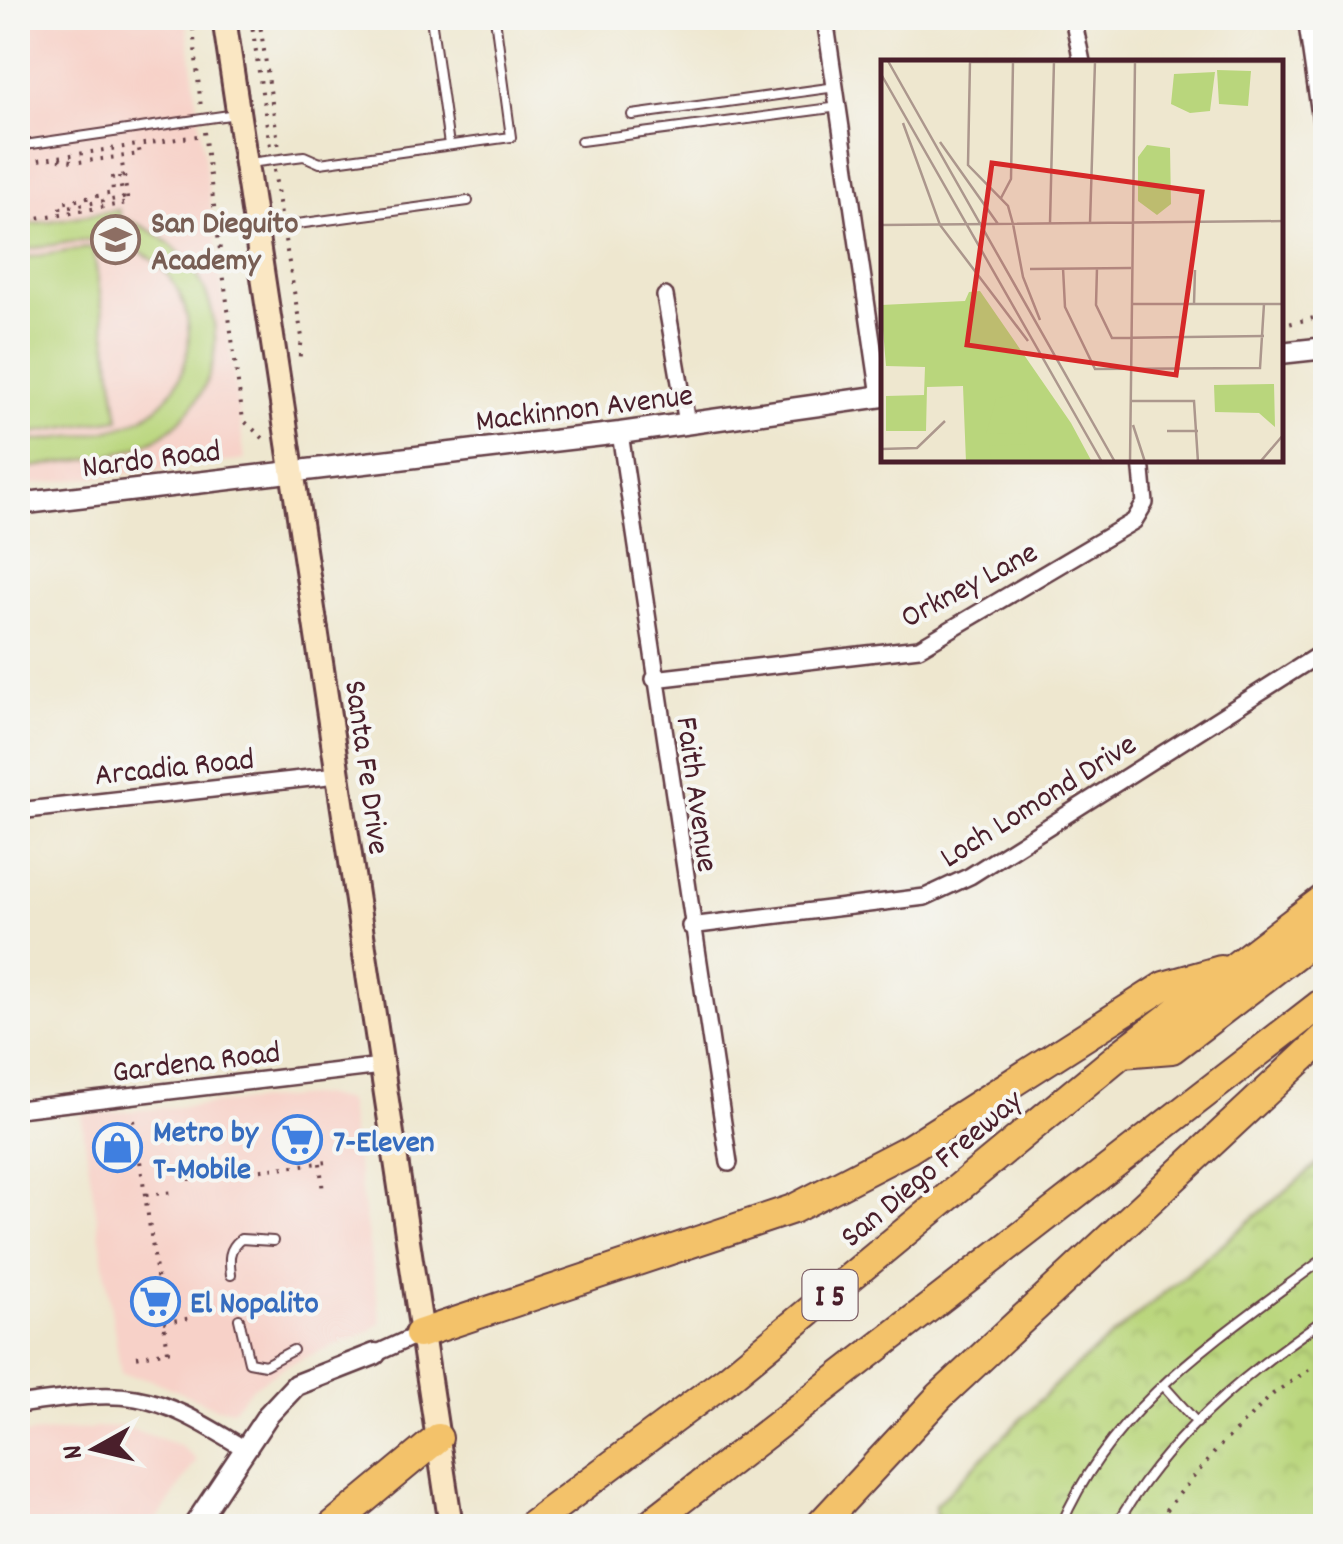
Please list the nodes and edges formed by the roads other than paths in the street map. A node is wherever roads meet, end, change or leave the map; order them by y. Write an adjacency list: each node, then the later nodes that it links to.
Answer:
1 (224, 18): 10 (main road, Santa Fe Drive)
2 (431, 18): 13 (lane)
3 (495, 18): 13 (lane)
4 (825, 18): 8 (street)
5 (1073, 18): 7 (street)
6 (1306, 18): 15 (street)
7 (1082, 60)
8 (836, 87): 9 (street); 11 (lane)
9 (839, 107): 12 (lane); 22 (street)
10 (238, 114): 14 (lane); 16 (main road, Santa Fe Drive)
11 (632, 115)
12 (581, 141)
13 (449, 145): 16 (lane)
14 (18, 146)
15 (1326, 156)
16 (246, 164): 18 (main road, Santa Fe Drive)
17 (468, 202): 18 (lane)
18 (256, 230): 25 (main road, Santa Fe Drive)
19 (666, 296): 23 (street)
20 (1326, 348): 21 (street)
21 (1283, 353)
22 (881, 396): 23 (street, Mackinnon Avenue)
23 (687, 424): 24 (street, Mackinnon Avenue)
24 (620, 433): 25 (street, Mackinnon Avenue); 29 (street, Faith Avenue)
25 (291, 460): 27 (street, Nardo Road); 30 (main road, Santa Fe Drive)
26 (1141, 462): 29 (street, Orkney Lane)
27 (18, 504)
28 (1326, 650): 33 (street, Loch Lomond Drive)
29 (654, 679): 33 (street, Faith Avenue)
30 (337, 775): 31 (street, Arcadia Road); 40 (main road, Santa Fe Drive)
31 (18, 811)
32 (1326, 896): 35 (highway, San Diego Freeway / I 5)
33 (690, 926): 43 (street, Faith Avenue)
34 (1326, 931): 39 (highway)
35 (1232, 968): 39 (highway, San Diego Freeway / I 5); 49 (highway)
36 (1326, 978): 42 (highway)
37 (1326, 1000): 42 (highway, I 5)
38 (1326, 1036): 62 (highway)
39 (1122, 1053): 60 (highway, San Diego Freeway / I 5)
40 (381, 1066): 41 (street, Gardena Road); 49 (main road, Santa Fe Drive)
41 (18, 1108)
42 (1177, 1116): 61 (highway, I 5)
43 (729, 1163)
44 (273, 1242): 46 (lane)
45 (1326, 1257): 52 (lane)
46 (231, 1274)
47 (1326, 1318): 54 (lane)
48 (239, 1319): 50 (lane)
49 (419, 1334): 51 (street); 55 (main road, Santa Fe Drive)
50 (293, 1350)
51 (376, 1354): 56 (street)
52 (1163, 1386): 54 (lane); 63 (lane)
53 (18, 1405): 56 (street)
54 (1197, 1423): 64 (lane)
55 (438, 1438): 58 (highway); 59 (main road, Santa Fe Drive)
56 (244, 1449): 57 (street)
57 (194, 1526)
58 (332, 1526)
59 (451, 1526)
60 (530, 1526)
61 (647, 1526)
62 (820, 1526)
63 (1061, 1526)
64 (1116, 1526)

